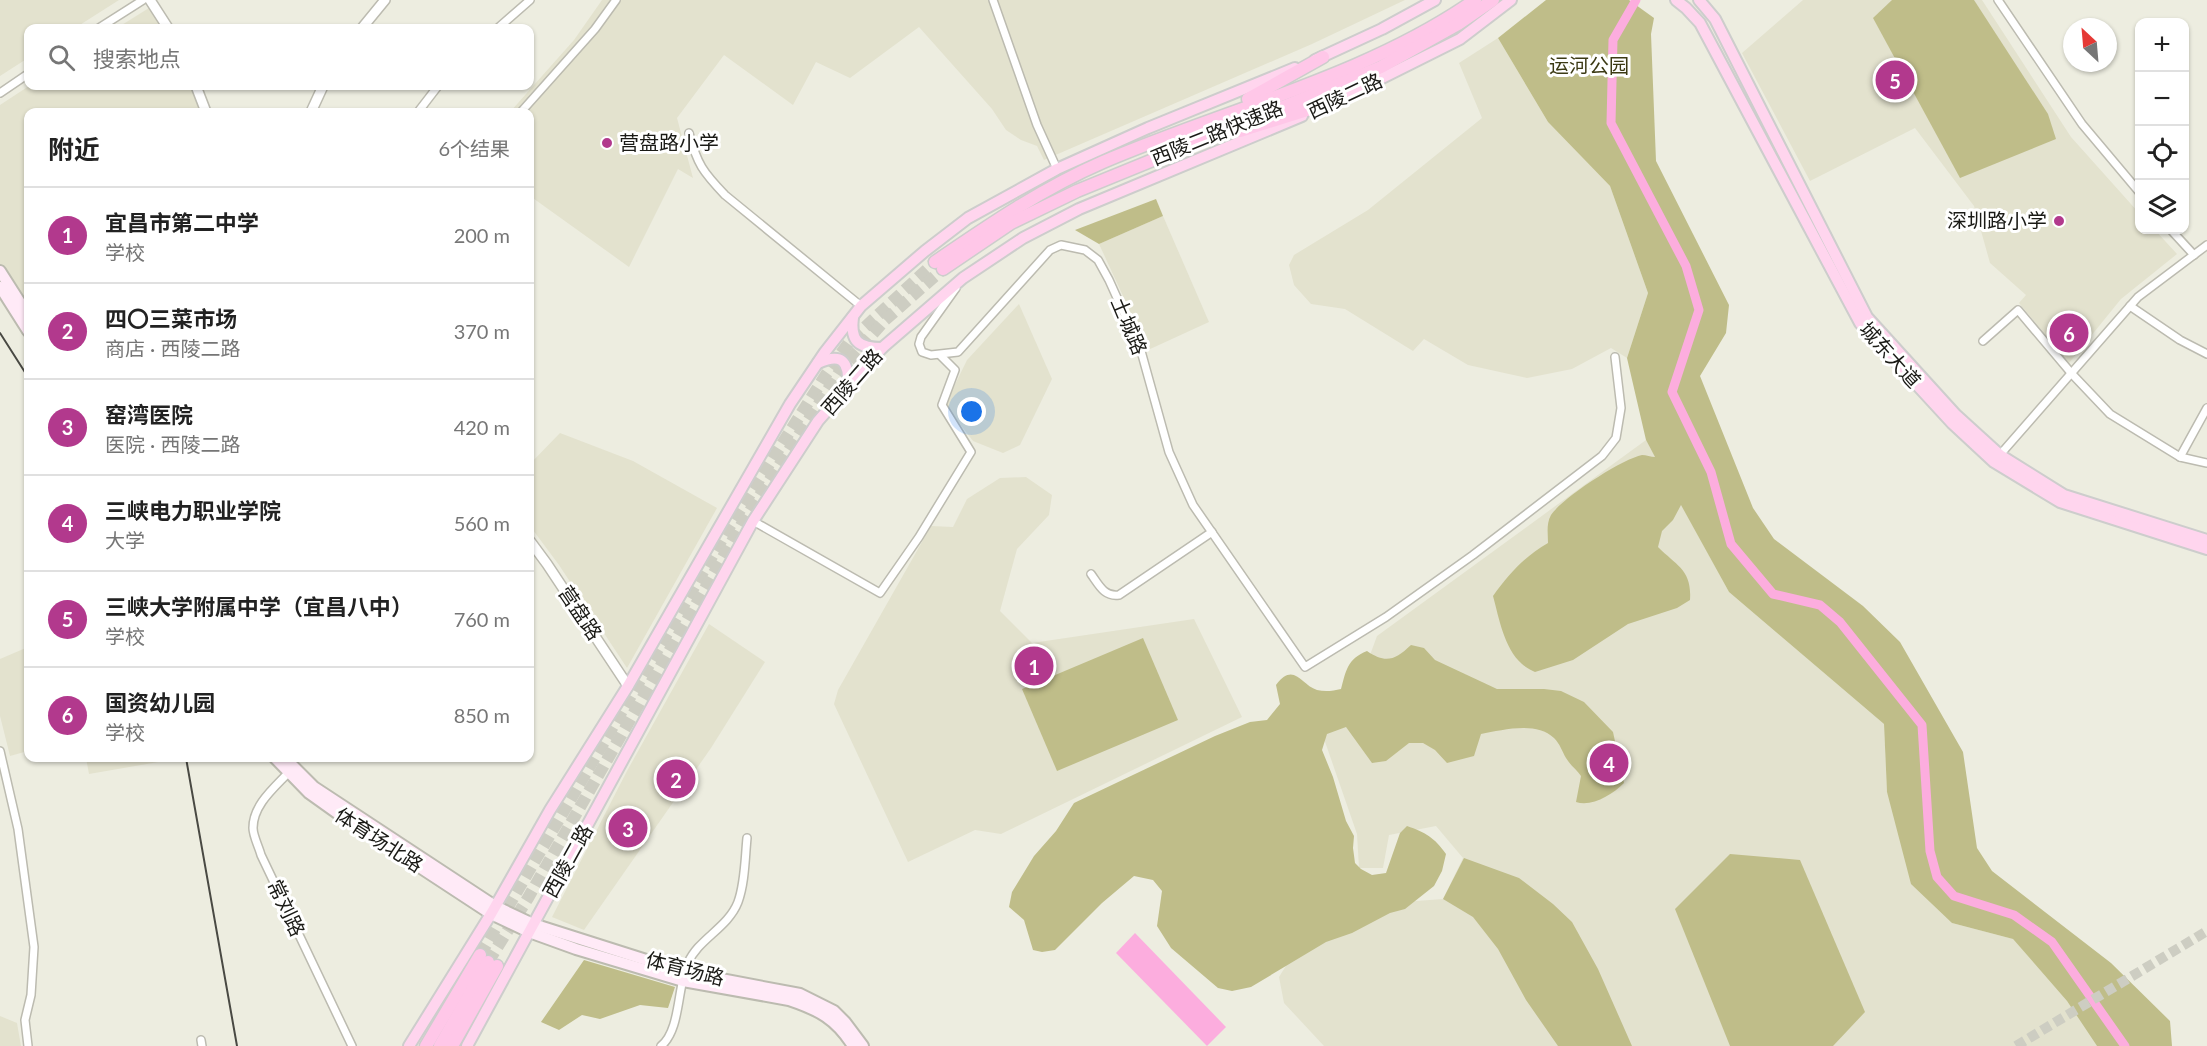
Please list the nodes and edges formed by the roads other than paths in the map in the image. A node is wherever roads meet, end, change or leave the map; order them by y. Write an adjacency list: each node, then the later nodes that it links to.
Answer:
1 (142, 0): 14 (street)
2 (150, 0): 15 (street)
3 (385, 0): 16 (street)
4 (530, 0): 17 (street)
5 (616, 0): 29 (street)
6 (993, 0): 33 (street)
7 (1435, 0): 18 (main road, 西陵二路)
8 (1475, 0): 24 (highway, 西陵二路快速路)
9 (1493, 0): 24 (highway, 西陵二路快速路)
10 (1511, 0): 25 (main road, 西陵二路)
11 (1676, 0): 57 (main road, 城东大道)
12 (1699, 0): 57 (main road, 城东大道)
13 (1998, 0): 34 (street)
14 (105, 24)
15 (165, 24)
16 (365, 24)
17 (503, 24)
18 (1323, 57): 30 (highway); 33 (main road, 西陵二路)
19 (24, 77): 23 (street)
20 (198, 90): 26 (street)
21 (321, 90): 27 (street)
22 (435, 90): 28 (street)
23 (0, 93)
24 (1297, 94): 30 (highway, 西陵二路快速路); 32 (highway, 西陵二路快速路)
25 (1342, 99): 32 (highway); 39 (main road, 西陵二路)
26 (204, 108)
27 (313, 108)
28 (421, 108)
29 (525, 108)
30 (1198, 125): 32 (highway, 西陵二路快速路)
31 (689, 133): 41 (street)
32 (1131, 168)
33 (1057, 169): 41 (main road, 西陵二路)
34 (2135, 189)
35 (2175, 234): 37 (street)
36 (2207, 245): 37 (street)
37 (2193, 255): 42 (street)
38 (0, 271): 43 (main road)
39 (963, 278): 47 (main road, 西陵二路); 49 (street)
40 (0, 287): 45 (main road)
41 (861, 306): 44 (main road, 西陵二路)
42 (2130, 306): 48 (street); 52 (street)
43 (24, 309)
44 (853, 316): 47 (main road); 51 (main road, 西陵二路)
45 (24, 326)
46 (1983, 341): 52 (street)
47 (882, 348): 53 (main road, 西陵二路)
48 (2207, 354)
49 (940, 355): 59 (street); 60 (street, 土城路)
50 (1615, 357): 60 (street, 土城路)
51 (818, 363): 53 (main road); 65 (main road, 西陵二路)
52 (2072, 375): 56 (street); 57 (street)
53 (848, 385): 59 (main road, 西陵二路)
54 (2207, 408): 55 (street)
55 (2204, 418): 56 (street)
56 (2180, 457): 58 (street)
57 (1997, 458): 61 (main road, 城东大道); 63 (main road, 城东大道)
58 (2207, 463)
59 (753, 520): 70 (main road, 西陵二路)
60 (1212, 532): 64 (street)
61 (2207, 540)
62 (534, 546): 65 (street, 营盘路)
63 (2207, 549)
64 (1091, 574)
65 (628, 686): 69 (main road, 西陵二路)
66 (0, 751): 73 (street)
67 (292, 766): 69 (main road, 体育场北路); 74 (street, 常刘路)
68 (747, 838): 72 (street)
69 (493, 910): 70 (main road, 体育场路); 75 (main road, 西陵二路)
70 (531, 928): 72 (main road, 体育场路); 79 (main road, 西陵二路)
71 (488, 961): 76 (highway); 77 (highway); 78 (highway)
72 (683, 976): 80 (street); 81 (main road, 体育场路); 82 (main road, 体育场路)
73 (28, 1046)
74 (352, 1046)
75 (409, 1046)
76 (426, 1046)
77 (440, 1046)
78 (452, 1046)
79 (467, 1046)
80 (661, 1046)
81 (854, 1046)
82 (863, 1046)

